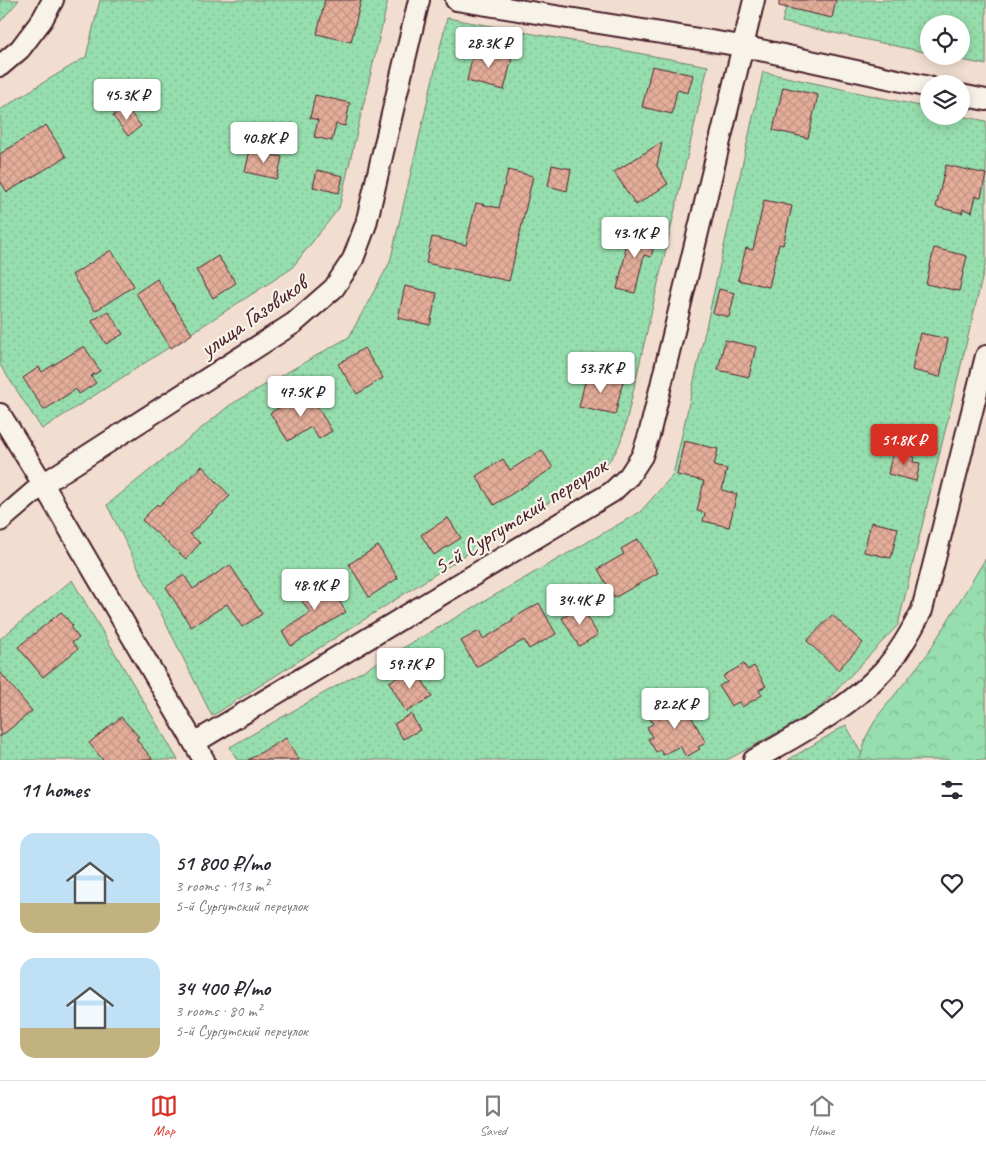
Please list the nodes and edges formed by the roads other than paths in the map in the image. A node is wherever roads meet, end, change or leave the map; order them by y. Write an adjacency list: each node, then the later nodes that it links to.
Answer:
1 (52, 0): 6 (street)
2 (419, 0): 12 (street, улица Газовиков)
3 (456, 0): 5 (street)
4 (754, 0): 5 (street, 5-й Сургутский переулок)
5 (742, 46): 7 (street); 14 (street, 5-й Сургутский переулок)
6 (0, 66)
7 (920, 85)
8 (970, 97): 9 (street)
9 (986, 100)
10 (986, 356): 15 (street)
11 (0, 414): 12 (street)
12 (43, 484): 13 (street, улица Газовиков); 14 (street)
13 (0, 520)
14 (199, 751)
15 (754, 760)

